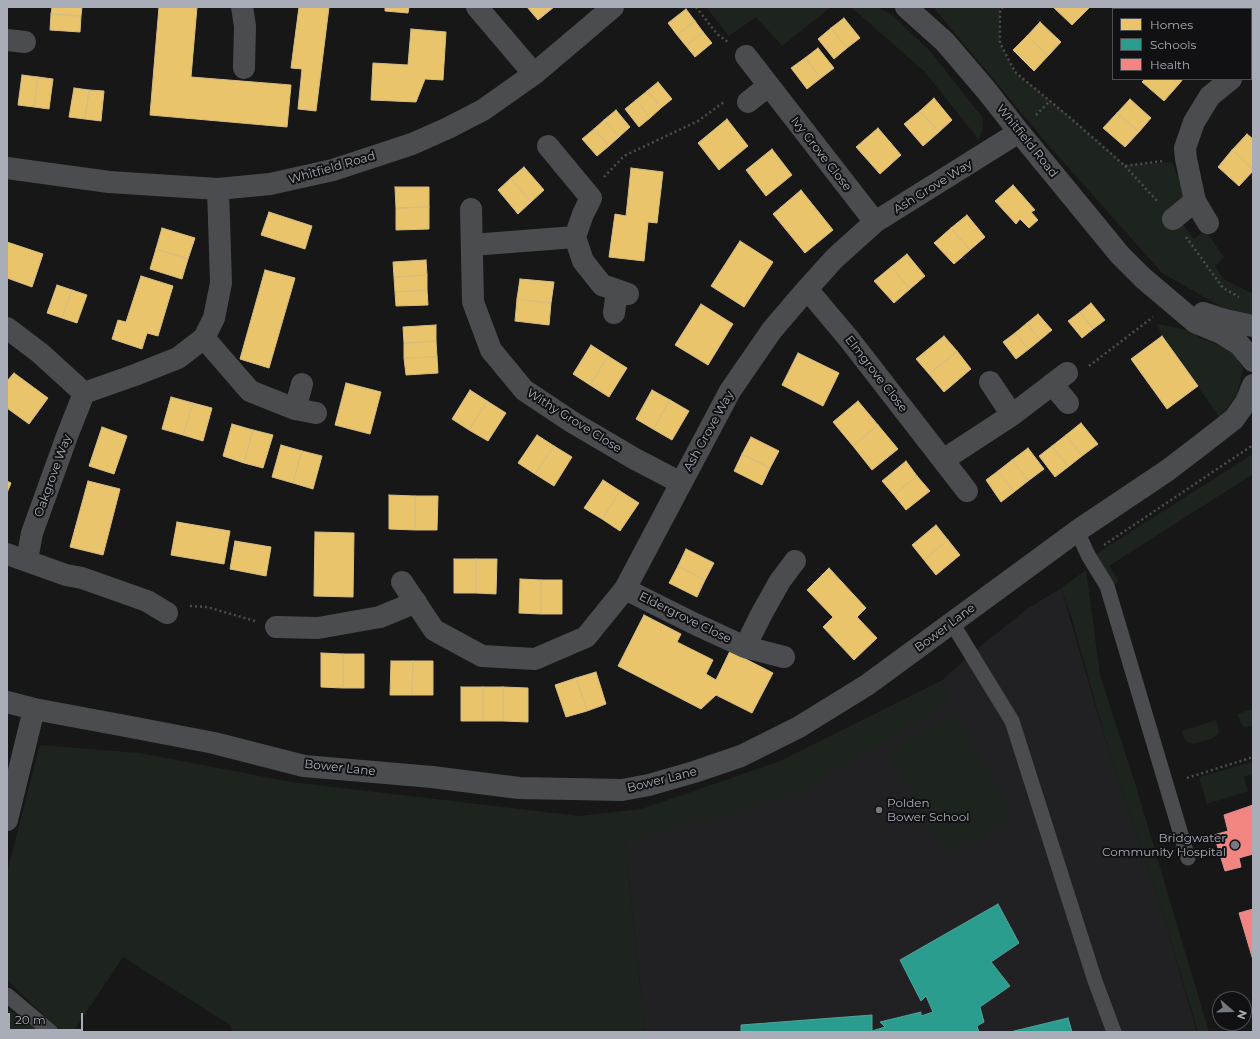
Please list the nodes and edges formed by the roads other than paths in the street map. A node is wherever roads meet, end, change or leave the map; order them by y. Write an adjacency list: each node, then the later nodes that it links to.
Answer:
1 (242, 7): 6 (street)
2 (476, 7): 7 (street)
3 (613, 7): 7 (street, Whitfield Road)
4 (906, 7): 11 (street, Whitfield Road)
5 (746, 56): 9 (street, Ivy Grove Close)
6 (244, 68)
7 (534, 74): 14 (street, Whitfield Road)
8 (1230, 80): 15 (street)
9 (768, 86): 10 (street); 18 (street, Ivy Grove Close)
10 (748, 102)
11 (1019, 132): 18 (street, Ash Grove Way); 22 (street, Whitfield Road)
12 (548, 146): 20 (street)
13 (7, 168): 14 (street, Whitfield Road)
14 (218, 189): 27 (street)
15 (1196, 201): 17 (street); 19 (street)
16 (471, 209): 21 (street, Withy Grove Close)
17 (1173, 219)
18 (876, 222): 23 (street, Ash Grove Way)
19 (1208, 223)
20 (575, 237): 21 (street); 24 (street)
21 (472, 245): 40 (street, Withy Grove Close)
22 (1143, 278): 25 (street, Whitfield Road); 28 (street, Whitfield Road)
23 (807, 289): 39 (street, Elmgrove Close); 40 (street, Ash Grove Way)
24 (614, 313)
25 (1253, 326)
26 (7, 328): 32 (street)
27 (204, 338): 32 (street); 34 (street)
28 (1253, 361)
29 (990, 382): 36 (street)
30 (302, 384): 34 (street)
31 (1253, 385): 38 (street, Bower Lane)
32 (84, 393): 43 (street, Oakgrove Way)
33 (1068, 403): 36 (street)
34 (295, 409): 35 (street)
35 (316, 413)
36 (1012, 415): 39 (street)
37 (1253, 419): 38 (street, Bower Lane)
38 (1202, 444): 42 (street, Bower Lane)
39 (943, 460): 41 (street, Elmgrove Close)
40 (681, 483): 46 (street, Ash Grove Way)
41 (967, 491)
42 (1077, 531): 49 (street, Bower Lane); 56 (lane)
43 (17, 557): 48 (street, Oakgrove Way)
44 (795, 561): 51 (street, Eldergrove Close)
45 (402, 582): 47 (street, Ash Grove Way)
46 (625, 589): 47 (street, Ash Grove Way); 51 (street, Eldergrove Close)
47 (416, 602): 50 (street)
48 (176, 609)
49 (952, 623): 54 (street, Bower Lane); 59 (lane)
50 (276, 627)
51 (745, 647): 52 (street, Eldergrove Close)
52 (784, 657)
53 (7, 702): 54 (street, Bower Lane)
54 (34, 709): 55 (street)
55 (7, 820)
56 (1188, 858)
57 (7, 995): 58 (lane)
58 (51, 1032)
59 (1114, 1032)

